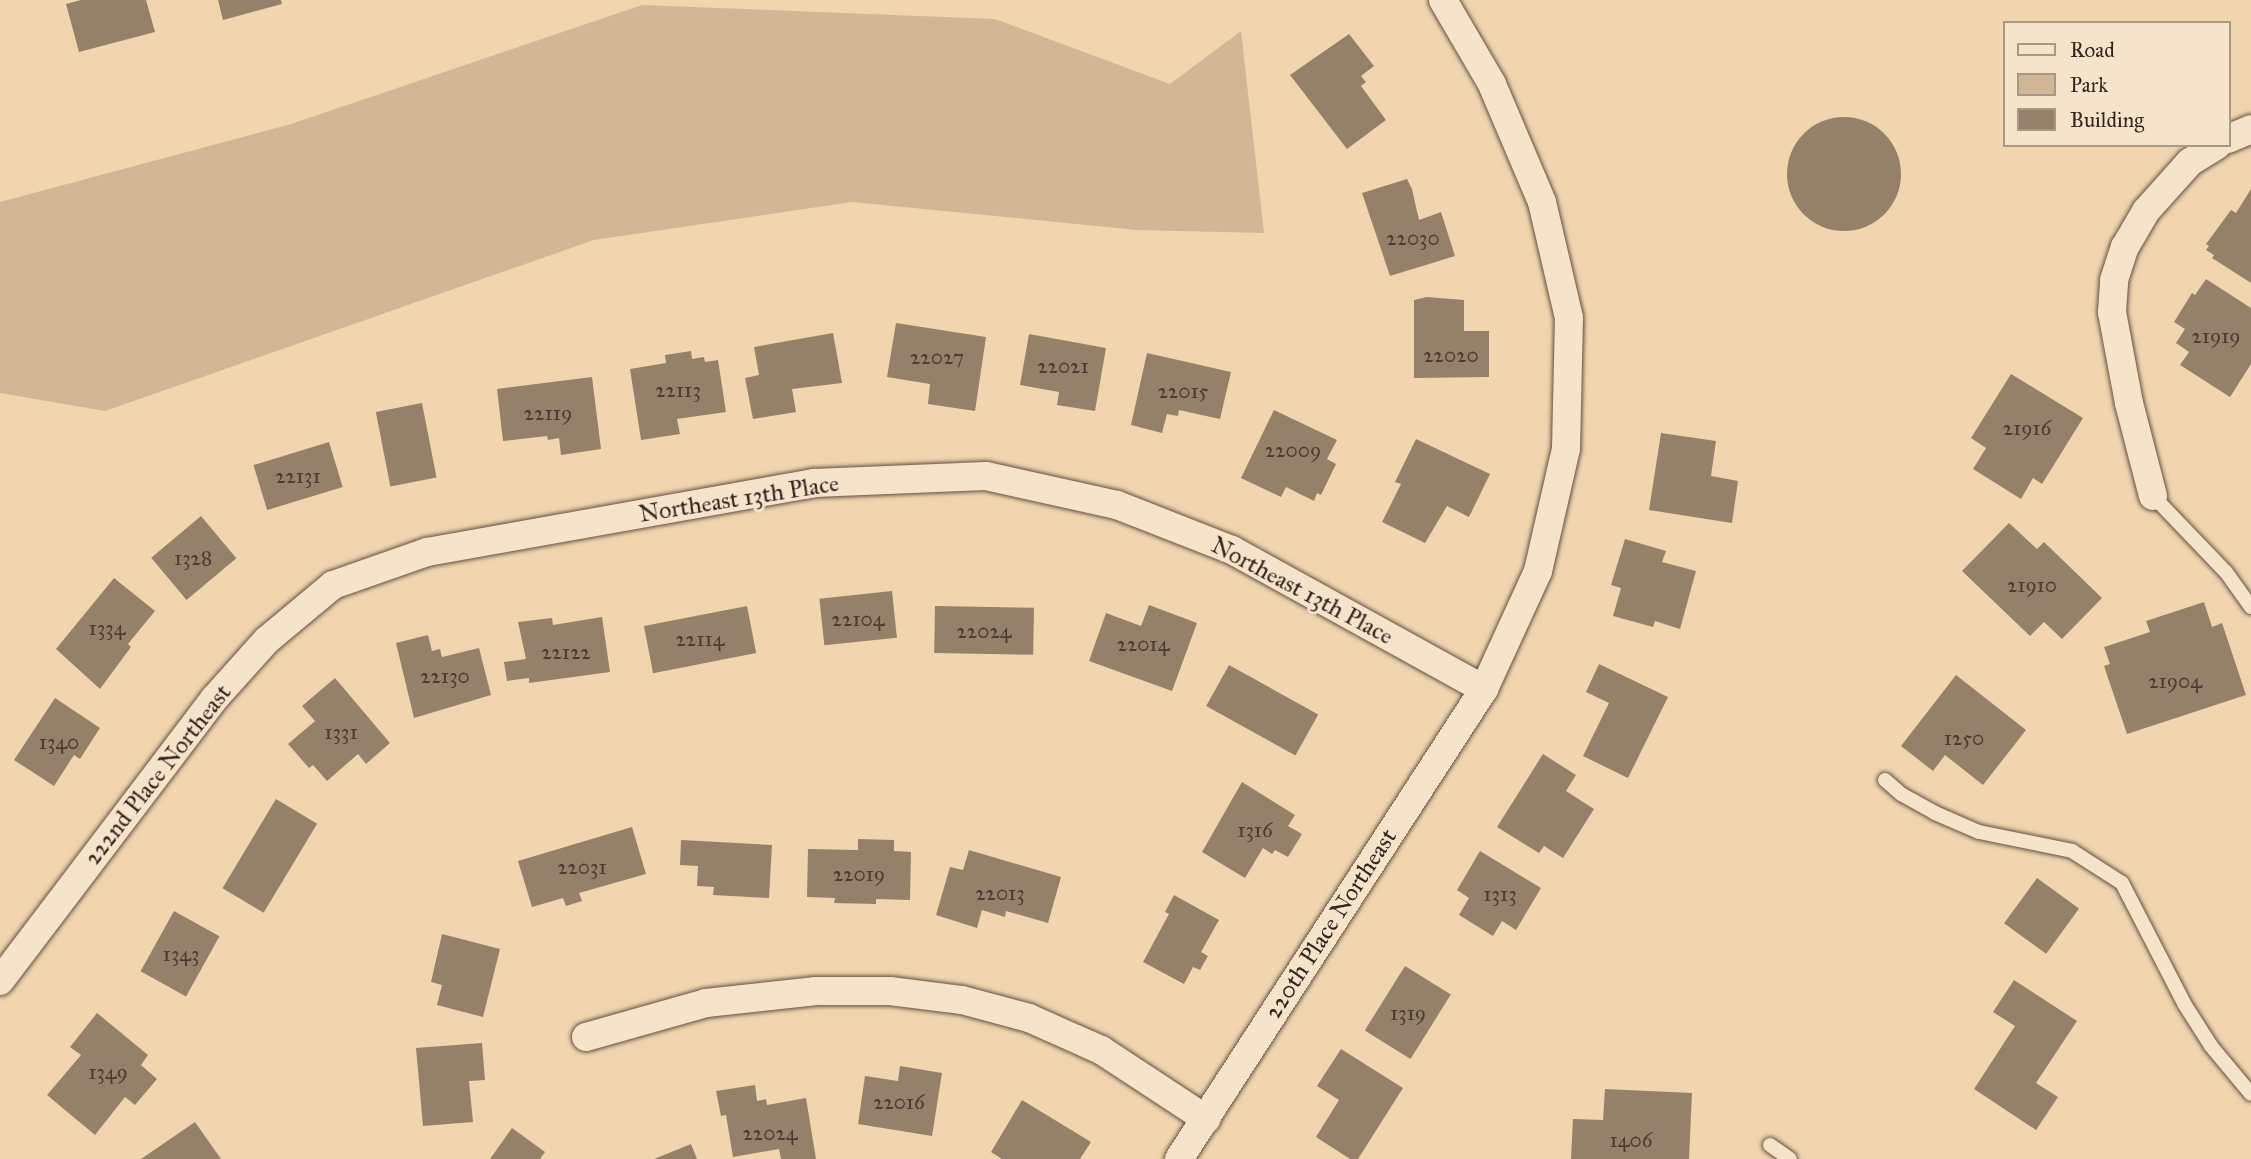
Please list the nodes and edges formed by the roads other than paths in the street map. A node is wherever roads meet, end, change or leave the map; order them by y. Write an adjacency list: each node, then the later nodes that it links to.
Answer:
1 (1443, 0): 8 (street, 220th Place Northeast)
2 (2251, 129): 3 (street)
3 (2230, 138)
4 (2214, 147): 5 (street)
5 (2153, 496): 7 (lane)
6 (333, 586): 8 (street, Northeast 13th Place); 10 (street, 222nd Place Northeast)
7 (2251, 607)
8 (1484, 689): 13 (street, 220th Place Northeast)
9 (1885, 780): 12 (lane)
10 (0, 981)
11 (586, 1037): 13 (street)
12 (2251, 1094)
13 (1206, 1118): 15 (street, 220th Place Northeast)
14 (1770, 1145): 16 (lane)
15 (1179, 1159)
16 (1790, 1159)

